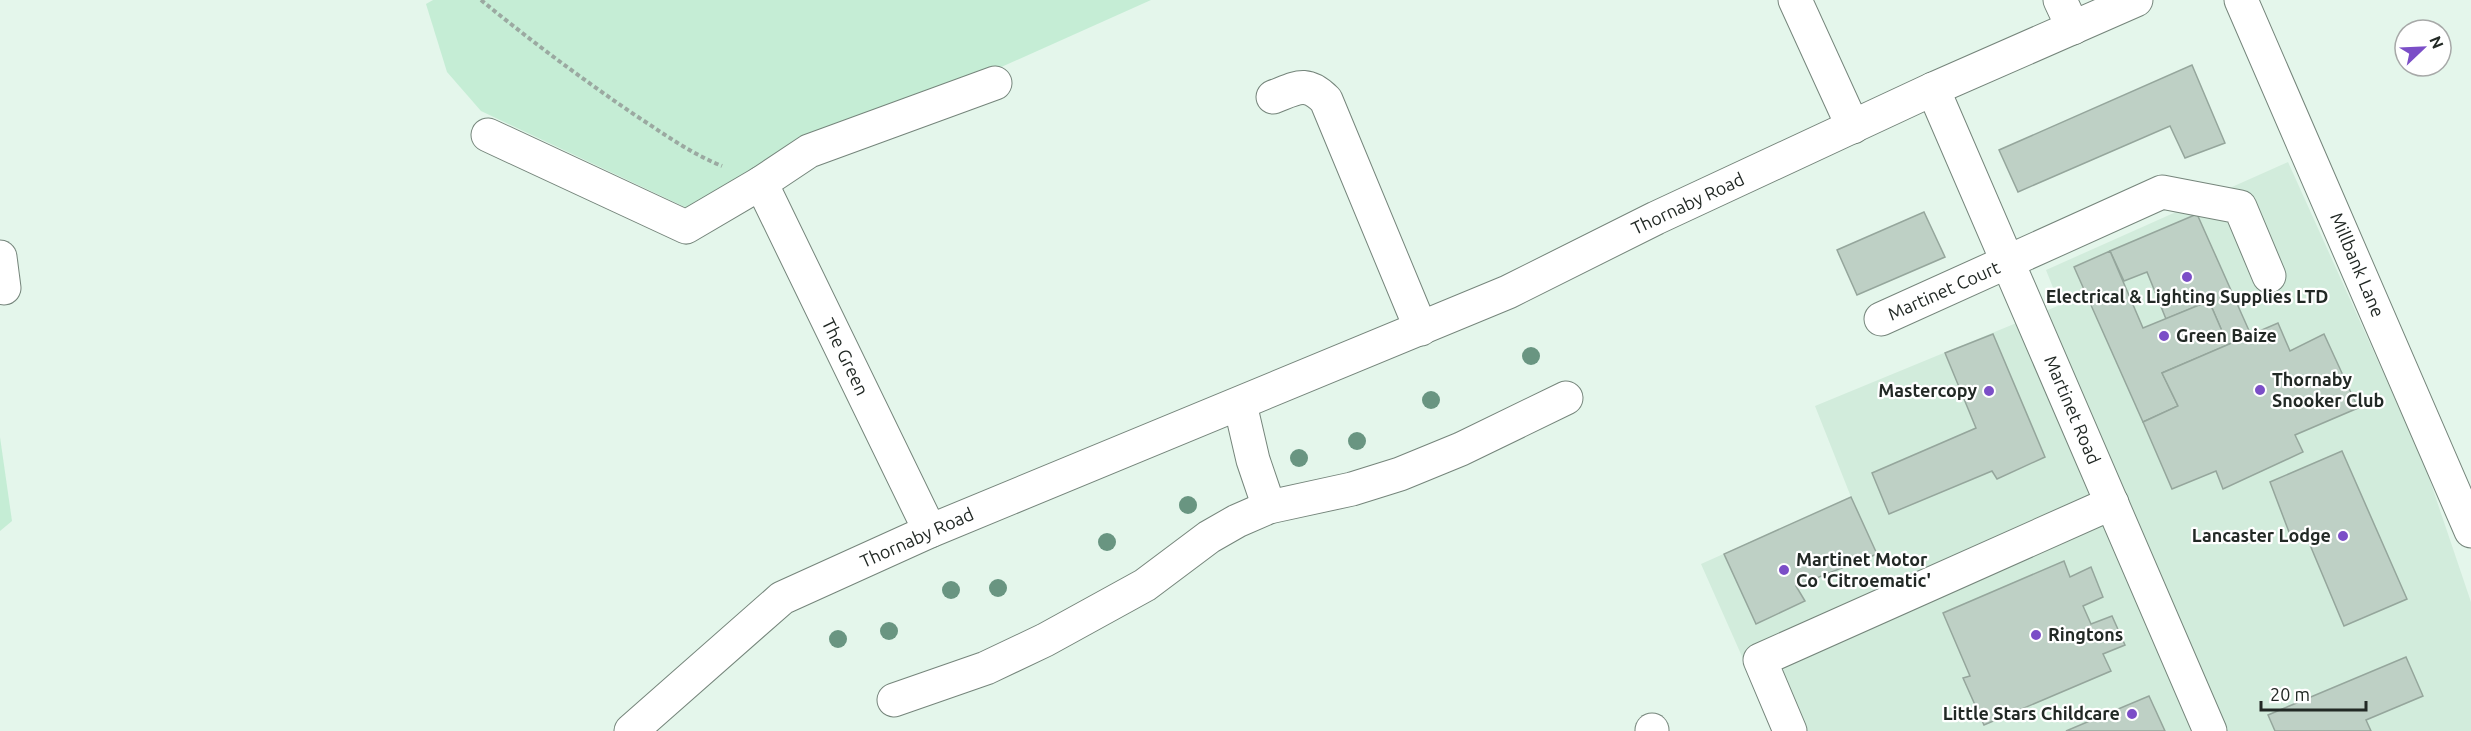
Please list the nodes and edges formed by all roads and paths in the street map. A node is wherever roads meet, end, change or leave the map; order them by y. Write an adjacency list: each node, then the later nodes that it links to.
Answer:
1 (481, 0): 11 (path)
2 (1795, 0): 9 (street)
3 (2136, 0): 5 (street, Thornaby Road)
4 (2241, 0): 21 (street, Millbank Lane)
5 (2066, 14): 7 (street, Thornaby Road)
6 (995, 83): 11 (street)
7 (1933, 89): 9 (street, Thornaby Road); 12 (street, Martinet Road)
8 (1273, 97): 15 (street)
9 (1853, 127): 15 (street, Thornaby Road)
10 (488, 135): 11 (street)
11 (761, 183): 20 (street, The Green)
12 (2008, 262): 13 (street, Martinet Court); 14 (street, Martinet Court); 18 (street, Martinet Road)
13 (2269, 276)
14 (1881, 319)
15 (1421, 329): 17 (street, Thornaby Road)
16 (1566, 398): 19 (street)
17 (1240, 404): 19 (street); 20 (street, Thornaby Road)
18 (2112, 503): 24 (street); 25 (street, Martinet Road)
19 (1269, 507): 22 (street)
20 (930, 531): 23 (street, Thornaby Road)
21 (2471, 531)
22 (894, 700)
23 (631, 731)
24 (1790, 731)
25 (2210, 731)

